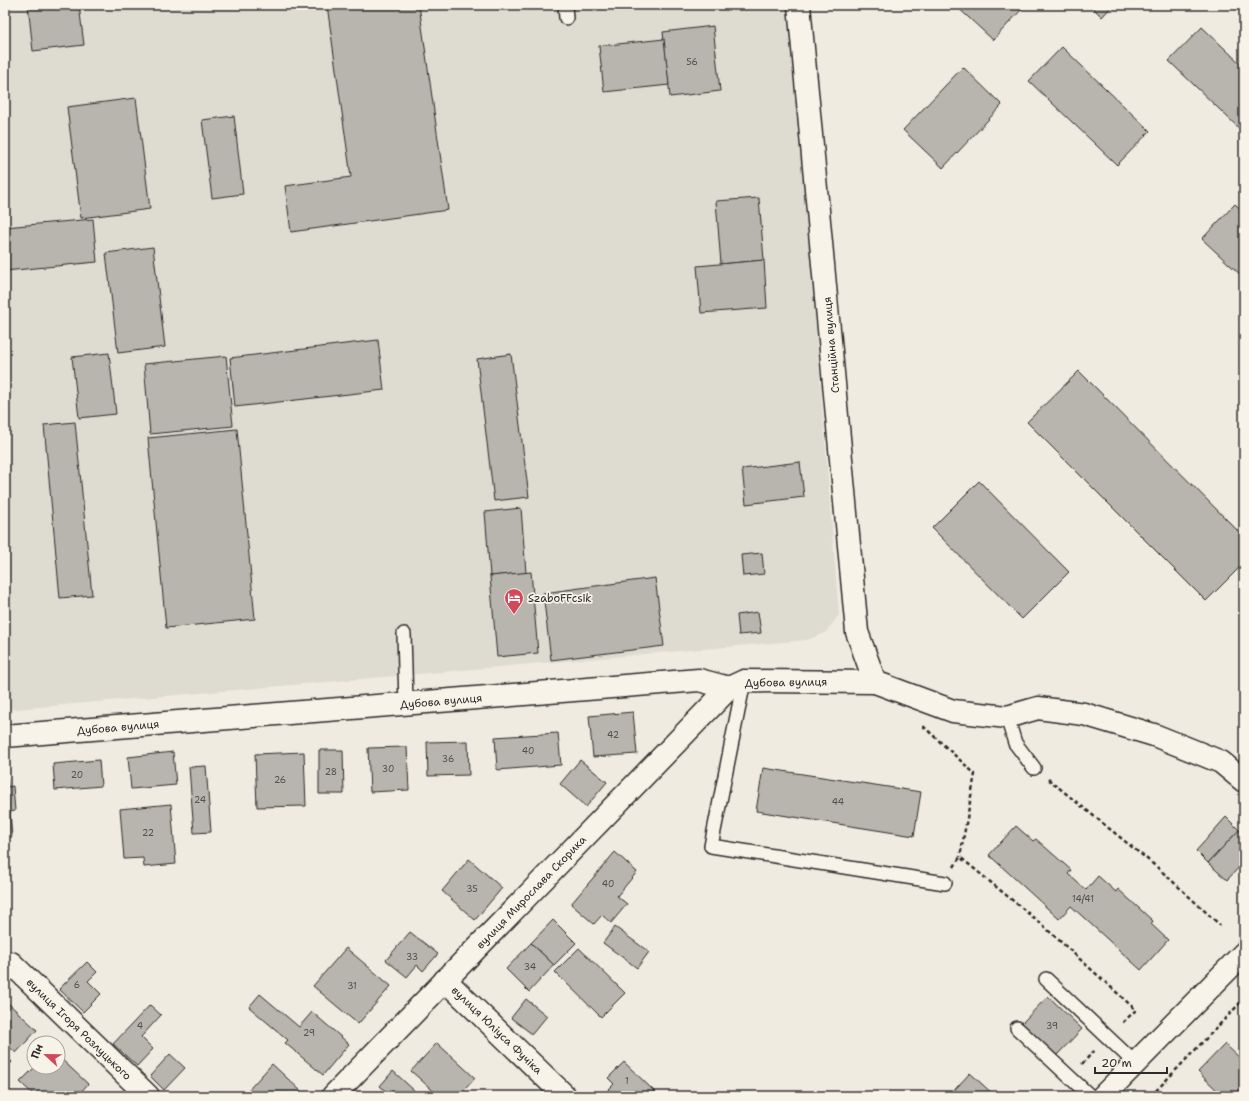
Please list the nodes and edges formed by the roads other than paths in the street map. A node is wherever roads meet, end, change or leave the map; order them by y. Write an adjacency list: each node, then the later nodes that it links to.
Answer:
1 (799, 5): 3 (street, Станційна вулиця)
2 (404, 634): 5 (lane)
3 (875, 682): 4 (street, Дубова вулиця); 6 (street, Дубова вулиця)
4 (736, 684): 5 (street, Дубова вулиця); 10 (lane); 14 (street, вулиця Мирослава Скорика)
5 (406, 703): 7 (street, Дубова вулиця)
6 (1007, 717): 8 (lane); 9 (street)
7 (5, 736)
8 (1034, 768)
9 (1244, 781)
10 (945, 883)
11 (1244, 953): 16 (street)
12 (11, 962): 17 (street, вулиця Ігоря Розлуцького)
13 (1046, 979): 16 (lane)
14 (445, 980): 18 (street, вулиця Мирослава Скорика); 19 (street, вулиця Юліуса Фучіка)
15 (1017, 1028): 20 (lane)
16 (1135, 1063): 21 (street)
17 (148, 1096)
18 (333, 1096)
19 (565, 1096)
20 (1090, 1096)
21 (1103, 1096)

